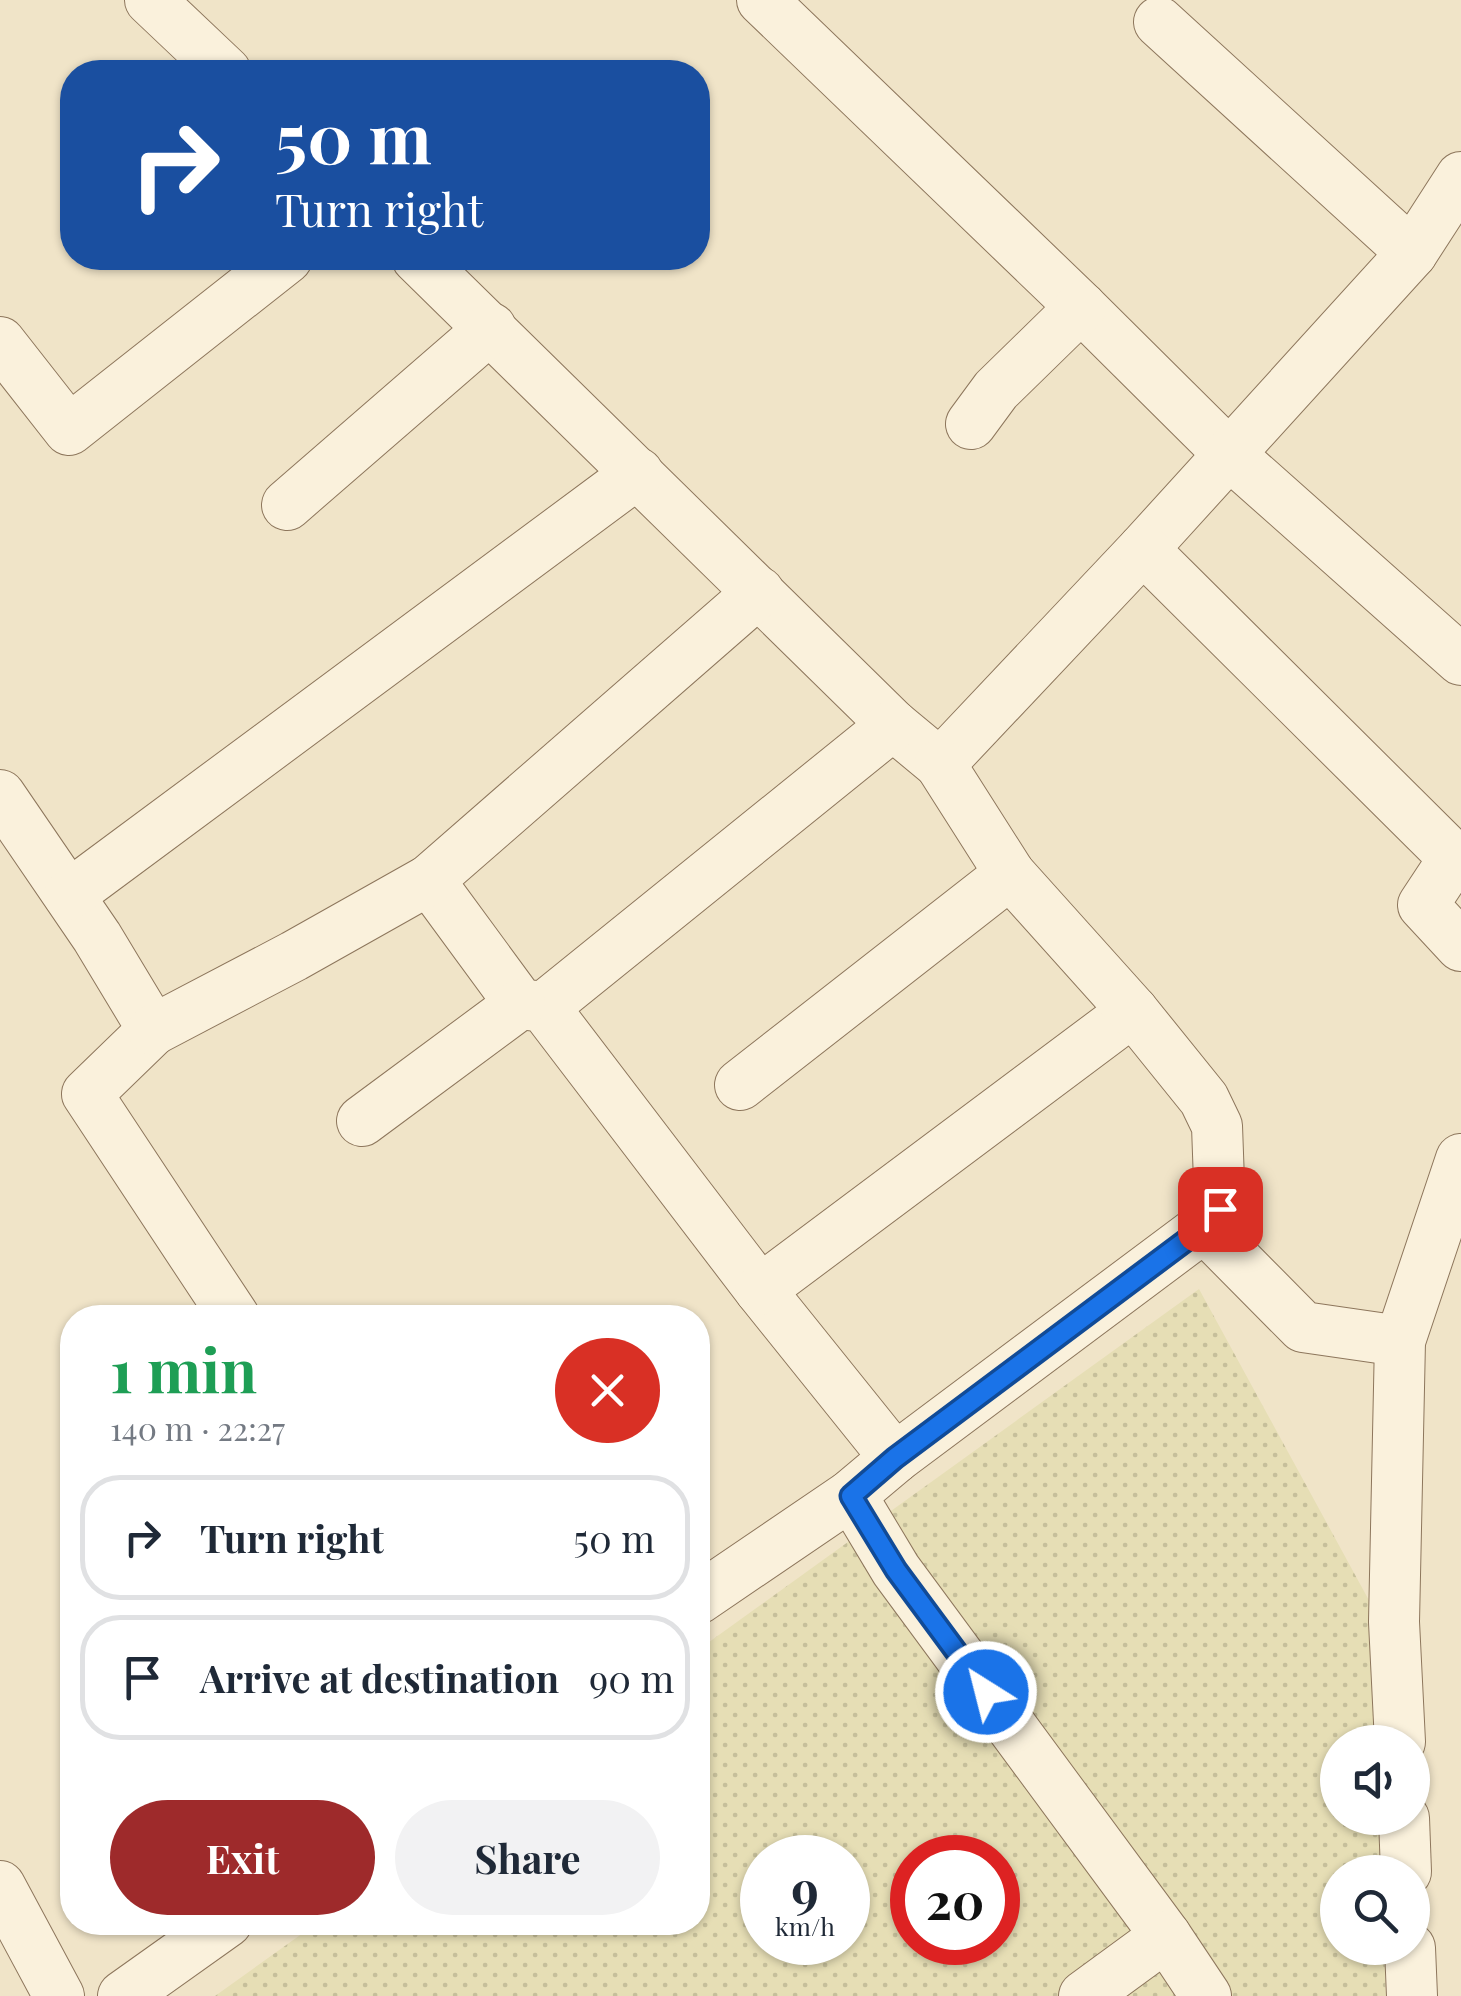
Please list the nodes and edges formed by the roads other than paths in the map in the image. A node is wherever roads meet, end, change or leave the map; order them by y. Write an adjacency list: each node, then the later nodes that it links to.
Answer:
1 (150, 0): 4 (street)
2 (762, 0): 9 (street)
3 (1160, 22): 6 (street)
4 (213, 60)
5 (1461, 177): 6 (street)
6 (1412, 253): 13 (street)
7 (272, 270): 11 (street)
8 (430, 270): 10 (street)
9 (1081, 307): 12 (street); 13 (street)
10 (491, 328): 14 (street); 15 (street)
11 (0, 342)
12 (971, 424)
13 (1228, 453): 16 (street); 18 (street)
14 (638, 473): 17 (street); 24 (street)
15 (287, 505)
16 (1143, 550): 20 (street); 25 (street)
17 (759, 592): 19 (street); 23 (street)
18 (1461, 660)
19 (893, 724): 20 (street); 26 (street)
20 (940, 764): 22 (street)
21 (0, 795): 24 (street)
22 (1010, 874): 27 (street); 29 (street)
23 (429, 880): 26 (street); 28 (street)
24 (69, 895): 28 (street)
25 (1461, 946)
26 (532, 1006): 30 (street); 33 (street)
27 (1133, 1011): 32 (street); 33 (street)
28 (153, 1030): 34 (street)
29 (740, 1085)
30 (362, 1121)
31 (1461, 1160): 35 (street)
32 (1204, 1227): 35 (street); 36 (street)
33 (760, 1290): 36 (street)
34 (226, 1305)
35 (1400, 1341): 39 (street)
36 (895, 1458): 37 (street)
37 (851, 1496): 38 (street); 42 (street)
38 (710, 1590)
39 (1399, 1725)
40 (0, 1886): 44 (street)
41 (210, 1935): 45 (street)
42 (1166, 1936): 46 (street); 47 (street)
43 (1411, 1965): 48 (street)
44 (59, 1996)
45 (123, 1996)
46 (1084, 1996)
47 (1206, 1996)
48 (1412, 1996)

